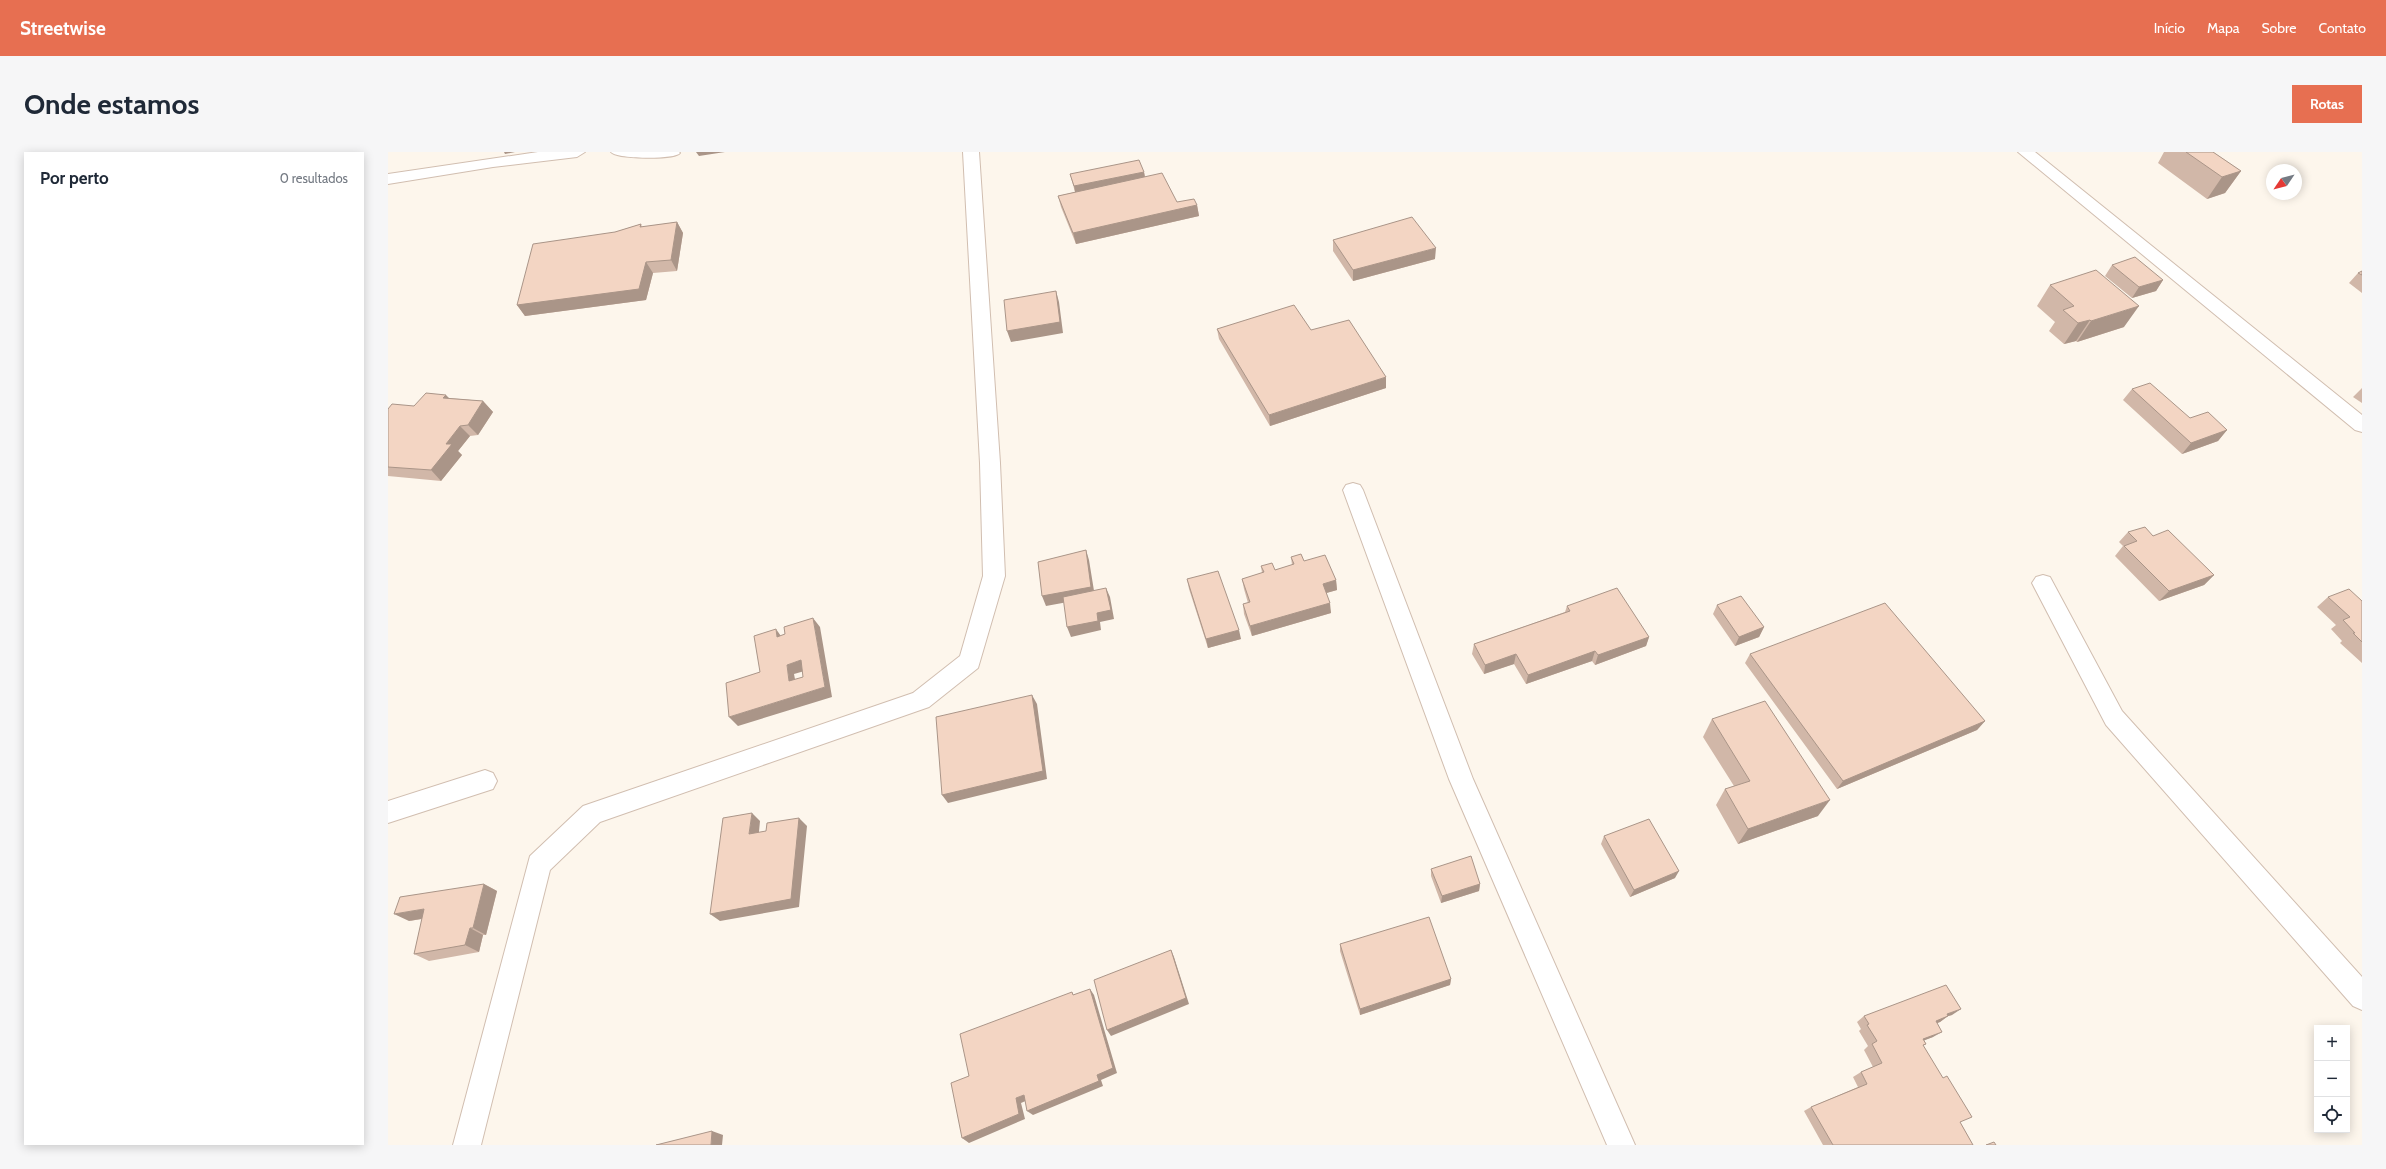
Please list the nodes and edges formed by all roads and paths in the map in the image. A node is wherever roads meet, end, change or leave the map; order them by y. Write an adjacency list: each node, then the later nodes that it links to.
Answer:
1 (577, 152): 6 (street)
2 (619, 152): 5 (street)
3 (971, 152): 13 (street)
4 (2026, 152): 7 (street)
5 (672, 153)
6 (388, 179)
7 (2362, 426)
8 (1353, 490): 14 (street)
9 (2043, 582): 12 (street)
10 (485, 781): 11 (street)
11 (388, 812)
12 (2362, 997)
13 (467, 1145)
14 (1621, 1145)

